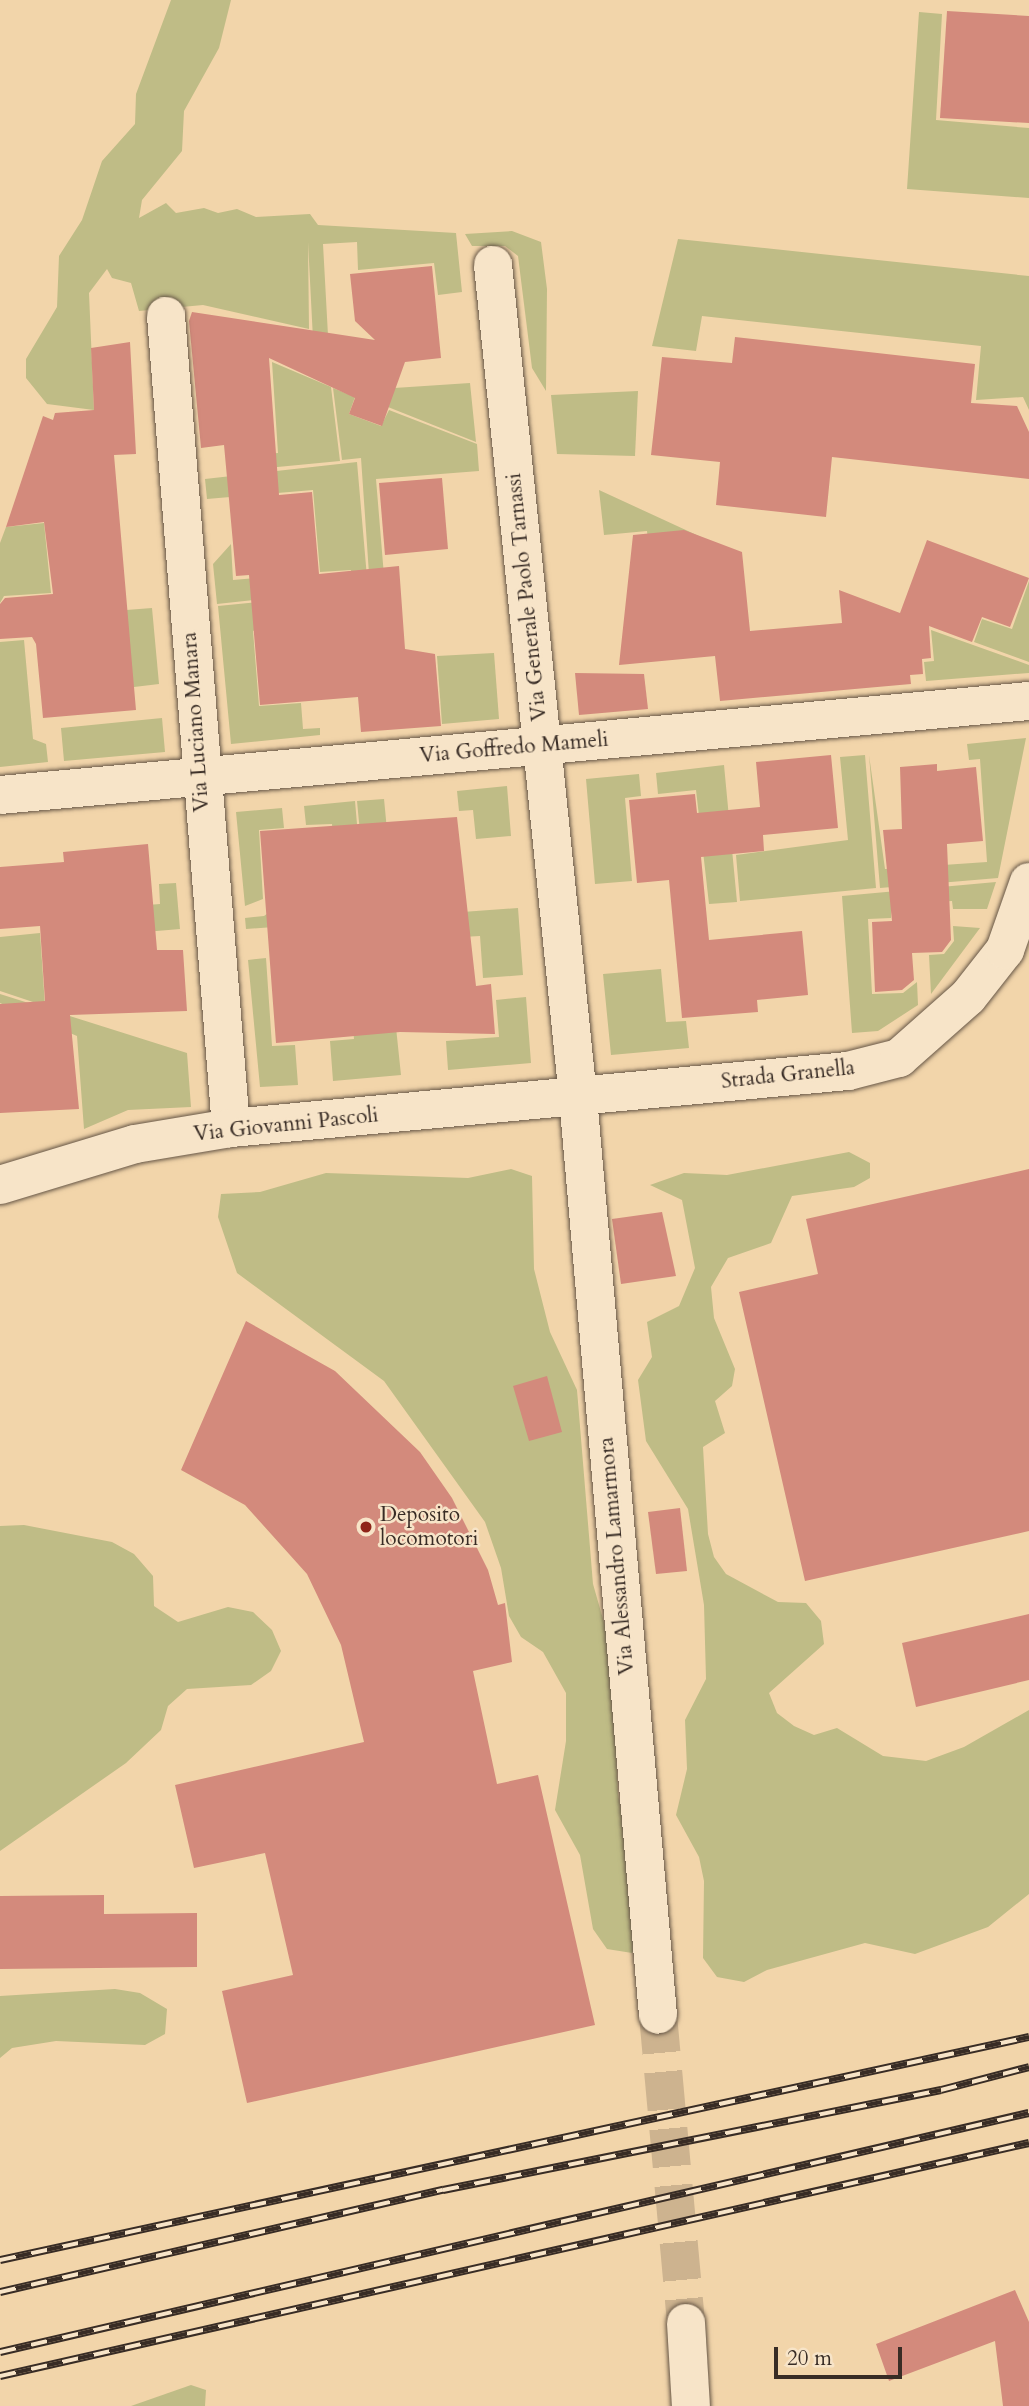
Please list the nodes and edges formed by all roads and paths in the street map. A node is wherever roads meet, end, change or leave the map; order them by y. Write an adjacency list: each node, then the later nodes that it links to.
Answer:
1 (493, 265): 4 (street, Via Generale Paolo Tarnassi)
2 (166, 316): 5 (street, Via Luciano Manara)
3 (1029, 701): 4 (street, Via Goffredo Mameli)
4 (542, 746): 5 (street, Via Goffredo Mameli); 8 (street, Via Generale Paolo Tarnassi)
5 (200, 777): 6 (street, Via Goffredo Mameli); 9 (street, Via Luciano Manara)
6 (0, 795)
7 (1029, 882): 8 (street, Strada Granella)
8 (578, 1097): 9 (street, Via Giovanni Pascoli); 11 (street, Via Alessandro Lamarmora)
9 (231, 1128): 10 (street, Via Giovanni Pascoli)
10 (0, 1185)
11 (658, 2015)
12 (686, 2323): 13 (street)
13 (691, 2406)

